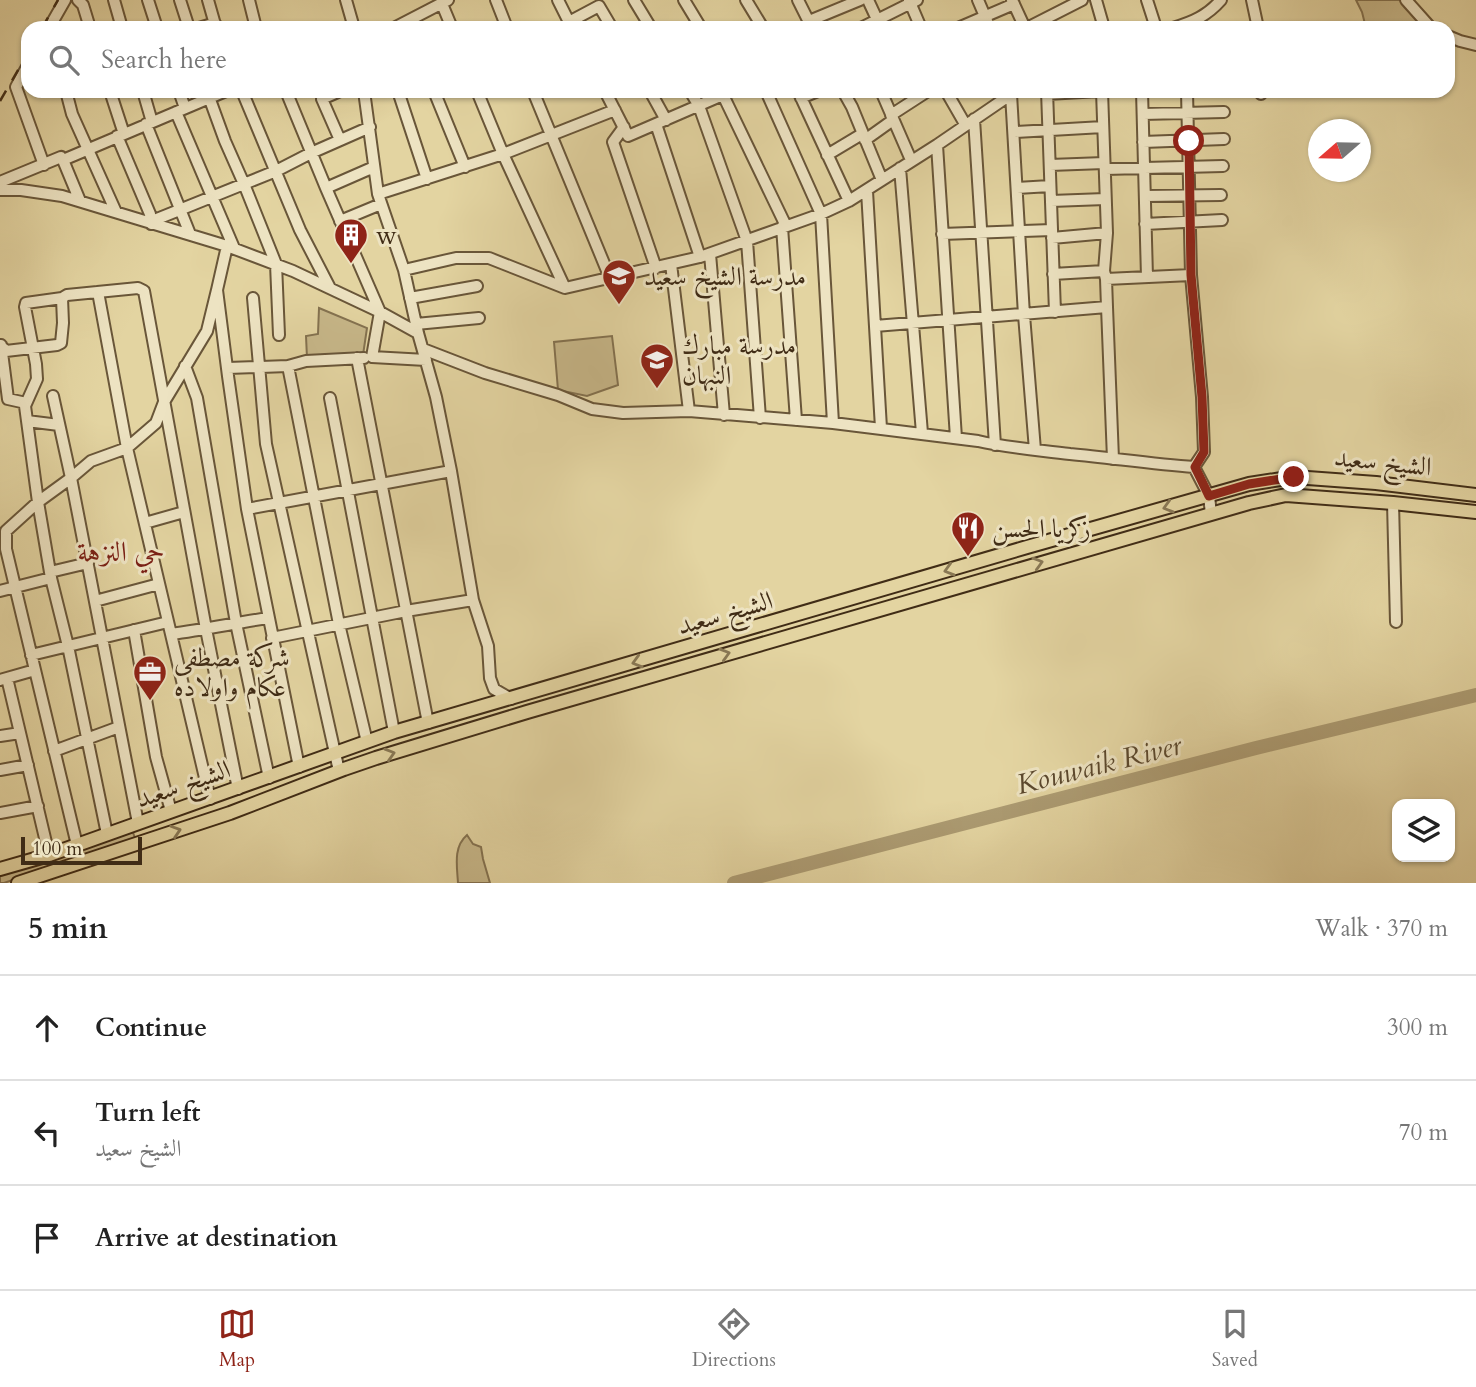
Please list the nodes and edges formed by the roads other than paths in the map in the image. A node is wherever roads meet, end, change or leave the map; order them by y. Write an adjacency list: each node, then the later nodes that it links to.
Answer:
1 (65, 0): 28 (street)
2 (78, 0): 29 (street)
3 (114, 0): 30 (street)
4 (148, 0): 31 (street)
5 (180, 0): 32 (street)
6 (208, 0): 33 (street)
7 (248, 0): 34 (street)
8 (346, 0): 35 (street)
9 (496, 0): 38 (street)
10 (558, 0): 39 (street)
11 (634, 0): 42 (street)
12 (684, 0): 43 (street)
13 (798, 0): 45 (street)
14 (860, 0): 46 (street)
15 (868, 0): 47 (street)
16 (978, 0): 27 (street)
17 (1096, 0): 54 (street)
18 (1147, 0): 55 (street)
19 (1252, 0): 57 (street)
20 (1406, 0): 58 (street)
21 (912, 1): 48 (street); 49 (street)
22 (1078, 1): 53 (street)
23 (445, 2): 36 (street); 37 (street)
24 (751, 2): 44 (street)
25 (1013, 2): 27 (street); 52 (street)
26 (1216, 2): 56 (street)
27 (984, 16): 50 (street); 51 (street)
28 (53, 21)
29 (88, 21)
30 (120, 21)
31 (155, 21)
32 (187, 21)
33 (214, 21)
34 (254, 21)
35 (352, 21)
36 (414, 21)
37 (450, 21)
38 (505, 21)
39 (569, 21)
40 (577, 21): 41 (street)
41 (608, 21)
42 (647, 21)
43 (697, 21)
44 (760, 21)
45 (809, 21)
46 (817, 21)
47 (878, 21)
48 (883, 21)
49 (919, 21)
50 (973, 21)
51 (986, 21)
52 (1022, 21)
53 (1039, 21)
54 (1102, 21)
55 (1154, 21)
56 (1196, 21)
57 (1256, 21)
58 (1423, 21)
59 (1455, 39): 60 (street)
60 (1476, 45)
61 (21, 77): 123 (street)
62 (68, 98): 116 (street)
63 (112, 98): 108 (street)
64 (144, 98): 102 (street)
65 (179, 98): 94 (street)
66 (204, 98): 94 (street)
67 (213, 98): 135 (street)
68 (245, 98): 131 (street)
69 (289, 98): 117 (street)
70 (324, 98): 112 (street)
71 (365, 98): 103 (street)
72 (400, 98): 132 (street)
73 (437, 98): 127 (street)
74 (480, 98): 118 (street)
75 (536, 98): 109 (street)
76 (609, 98): 95 (street)
77 (652, 98): 100 (street)
78 (694, 98): 93 (street)
79 (716, 98): 93 (street)
80 (729, 98): 158 (street)
81 (769, 98): 152 (street)
82 (801, 98): 119 (street)
83 (848, 98): 110 (street)
84 (884, 98): 99 (street)
85 (912, 98): 99 (street)
86 (951, 98): 101 (street)
87 (1004, 98): 101 (street)
88 (1013, 98): 107 (street)
89 (1047, 98): 106 (street)
90 (1101, 98): 105 (street)
91 (1142, 98): 98 (street)
92 (1187, 98): 96 (street)
93 (699, 106): 100 (street); 165 (street)
94 (180, 110): 102 (street); 141 (street)
95 (615, 110): 104 (street); 109 (street)
96 (1188, 112): 97 (street); 98 (street); 113 (street)
97 (1224, 112)
98 (1143, 114): 114 (street)
99 (892, 117): 110 (street); 121 (street)
100 (661, 122): 104 (street); 167 (street)
101 (970, 122): 115 (street); 159 (street)
102 (149, 123): 108 (street); 150 (street)
103 (370, 127): 112 (street); 126 (street)
104 (624, 127): 170 (street)
105 (1103, 127): 106 (street); 124 (street)
106 (1048, 130): 107 (street); 122 (street)
107 (1014, 132): 138 (street)
108 (120, 135): 116 (street); 156 (street)
109 (551, 135): 118 (street); 176 (street)
110 (864, 137): 119 (street); 133 (street)
111 (1224, 139): 113 (street)
112 (340, 140): 117 (street)
113 (1189, 141): 114 (street); 129 (street)
114 (1143, 142): 128 (street)
115 (937, 145): 121 (street); 163 (street)
116 (87, 149): 120 (street); 151 (street)
117 (311, 153): 131 (street); 137 (street)
118 (503, 154): 127 (street); 179 (street)
119 (827, 155): 148 (street)
120 (62, 160): 123 (street); 147 (street)
121 (911, 160): 130 (street)
122 (1050, 164): 124 (street); 136 (street)
123 (44, 165): 134 (street)
124 (1104, 166): 128 (street); 145 (street)
125 (1223, 166): 129 (street)
126 (374, 167): 137 (street); 146 (street)
127 (465, 167): 132 (street)
128 (1144, 167): 129 (street); 144 (street)
129 (1189, 167): 142 (street)
130 (900, 168): 133 (street); 192 (street)
131 (276, 171): 135 (street); 178 (street)
132 (427, 179): 146 (street)
133 (882, 180): 140 (street)
134 (0, 181)
135 (244, 184): 141 (street); 168 (street)
136 (1051, 186): 138 (street); 149 (street)
137 (326, 188): 154 (street)
138 (1017, 188): 160 (street)
139 (0, 190): 147 (street)
140 (867, 191): 148 (street); 193 (street)
141 (212, 195): 150 (street); 166 (street)
142 (1189, 195): 143 (street); 144 (street); 155 (street)
143 (1222, 195)
144 (1145, 196): 157 (street)
145 (1105, 198): 149 (street); 161 (street)
146 (379, 199): 154 (street); 171 (street)
147 (80, 201): 151 (street)
148 (849, 201): 152 (street)
149 (1051, 201): 164 (street)
150 (181, 210): 156 (street); 162 (street)
151 (116, 212): 156 (street)
152 (821, 214): 158 (street); 214 (street)
153 (1222, 220): 155 (street)
154 (340, 221): 186 (street)
155 (1190, 222): 157 (street); 174 (street)
156 (150, 224): 162 (street)
157 (1145, 224): 175 (street)
158 (784, 227): 165 (street); 212 (street)
159 (981, 232): 160 (street); 163 (street); 189 (street)
160 (1019, 232): 164 (street); 188 (street)
161 (1107, 233): 164 (street); 173 (street)
162 (190, 234): 166 (street)
163 (942, 234): 191 (street)
164 (1052, 234): 172 (street)
165 (747, 241): 167 (street); 211 (street)
166 (230, 247): 168 (street); 180 (street)
167 (705, 255): 169 (street); 210 (street)
168 (276, 264): 178 (street); 195 (street)
169 (671, 264): 170 (street); 209 (street)
170 (656, 268): 176 (street)
171 (404, 270): 179 (street); 184 (street)
172 (1053, 274): 173 (street); 187 (street)
173 (1105, 275): 175 (street); 185 (street)
174 (1191, 275): 175 (street); 223 (street)
175 (1147, 277)
176 (610, 278): 179 (street)
177 (477, 286): 184 (street)
178 (330, 288): 186 (street)
179 (565, 288)
180 (217, 290): 201 (street); 204 (street)
181 (98, 292): 182 (street); 207 (street); 220 (street)
182 (62, 298): 197 (street); 197 (street)
183 (253, 298): 203 (street)
184 (410, 298): 194 (street)
185 (1107, 307): 187 (street); 222 (street)
186 (380, 312): 194 (street); 200 (street)
187 (1055, 312): 188 (street)
188 (1024, 314): 189 (street); 221 (street)
189 (986, 317): 191 (street); 219 (street)
190 (479, 318): 194 (street)
191 (948, 320): 192 (street); 218 (street)
192 (912, 323): 193 (street); 217 (street)
193 (875, 326): 216 (street)
194 (417, 328): 198 (street)
195 (279, 335)
196 (0, 345): 197 (street); 208 (street)
197 (33, 349): 208 (street)
198 (425, 354): 200 (street); 209 (street); 224 (street)
199 (357, 358): 200 (street); 202 (street); 226 (street)
200 (372, 358)
201 (186, 366): 207 (street); 251 (street)
202 (288, 366): 203 (street); 229 (street)
203 (258, 367): 204 (street); 232 (street)
204 (228, 368): 234 (street)
205 (53, 396): 215 (street)
206 (330, 398): 227 (street)
207 (164, 402): 220 (street); 235 (street)
208 (26, 403): 213 (street)
209 (689, 411): 210 (street)
210 (724, 415): 211 (street)
211 (760, 418): 212 (street)
212 (796, 420): 214 (street)
213 (27, 421): 215 (street); 231 (street)
214 (833, 423): 216 (street)
215 (59, 425): 225 (street)
216 (881, 429): 217 (street)
217 (922, 433): 218 (street)
218 (956, 438): 219 (street)
219 (995, 445): 221 (street)
220 (127, 448): 225 (street); 238 (street)
221 (1034, 450): 222 (street)
222 (1113, 459): 223 (street)
223 (1195, 467): 230 (street)
224 (451, 471): 226 (street); 245 (street)
225 (71, 478): 231 (street); 240 (street)
226 (382, 484): 227 (street); 247 (street)
227 (348, 490): 229 (street); 249 (street)
228 (1476, 495): 230 (main road, الشيخ سعيد)
229 (314, 496): 232 (street); 253 (street)
230 (1209, 496): 237 (street); 264 (main road, الشيخ سعيد, one-way to 264)
231 (38, 502): 239 (street); 241 (street)
232 (279, 502): 234 (street); 256 (street)
233 (1393, 503): 236 (main road, الشيخ سعيد); 237 (main road, الشيخ سعيد); 252 (street)
234 (247, 509): 248 (street)
235 (184, 512): 238 (street); 254 (street)
236 (1476, 512)
237 (1211, 514): 265 (main road, الشيخ سعيد, one-way to 237)
238 (145, 523): 242 (street)
239 (4, 561): 243 (street)
240 (88, 563): 241 (street); 246 (street)
241 (51, 575): 243 (street); 260 (street)
242 (159, 584): 246 (street); 250 (street)
243 (15, 587): 244 (street); 261 (street)
244 (0, 591)
245 (473, 600): 247 (street); 264 (street)
246 (95, 601): 258 (street)
247 (407, 611): 249 (street); 266 (street)
248 (268, 618): 251 (street); 259 (street)
249 (372, 618): 253 (street); 268 (street)
250 (168, 622): 255 (street); 257 (street)
251 (236, 622): 254 (street); 279 (street)
252 (1396, 622)
253 (339, 624): 256 (street); 272 (street)
254 (206, 629): 257 (street); 280 (street)
255 (134, 630): 258 (street); 283 (street)
256 (307, 631): 259 (street); 274 (street)
257 (171, 634): 281 (street)
258 (102, 638): 260 (street); 267 (street)
259 (272, 638): 276 (street)
260 (68, 646): 261 (street); 271 (street)
261 (31, 655): 262 (street)
262 (35, 670): 263 (street); 273 (street)
263 (3, 679): 269 (street)
264 (516, 698): 265 (main road); 266 (main road, الشيخ سعيد)
265 (527, 712): 278 (main road, الشيخ سعيد, one-way to 265)
266 (428, 723): 268 (main road, الشيخ سعيد)
267 (119, 726): 271 (street); 285 (street)
268 (394, 732): 272 (main road, الشيخ سعيد)
269 (20, 733): 270 (street); 275 (street)
270 (0, 736)
271 (87, 738): 273 (street); 286 (street)
272 (367, 742): 274 (main road, الشيخ سعيد)
273 (54, 751): 287 (street)
274 (334, 753): 276 (main road, الشيخ سعيد); 278 (street)
275 (28, 765): 277 (street); 282 (street)
276 (299, 767): 279 (main road, الشيخ سعيد)
277 (0, 770)
278 (339, 771): 290 (main road, الشيخ سعيد, one-way to 278)
279 (269, 778): 280 (main road, الشيخ سعيد)
280 (238, 789): 281 (main road, الشيخ سعيد)
281 (209, 799): 283 (main road, الشيخ سعيد)
282 (38, 806): 284 (street); 288 (street)
283 (171, 811): 285 (main road, الشيخ سعيد)
284 (0, 813)
285 (138, 823): 286 (main road, الشيخ سعيد)
286 (107, 834): 287 (main road, الشيخ سعيد)
287 (77, 845): 288 (main road, الشيخ سعيد)
288 (49, 855): 289 (main road, الشيخ سعيد)
289 (0, 869)
290 (18, 883)

